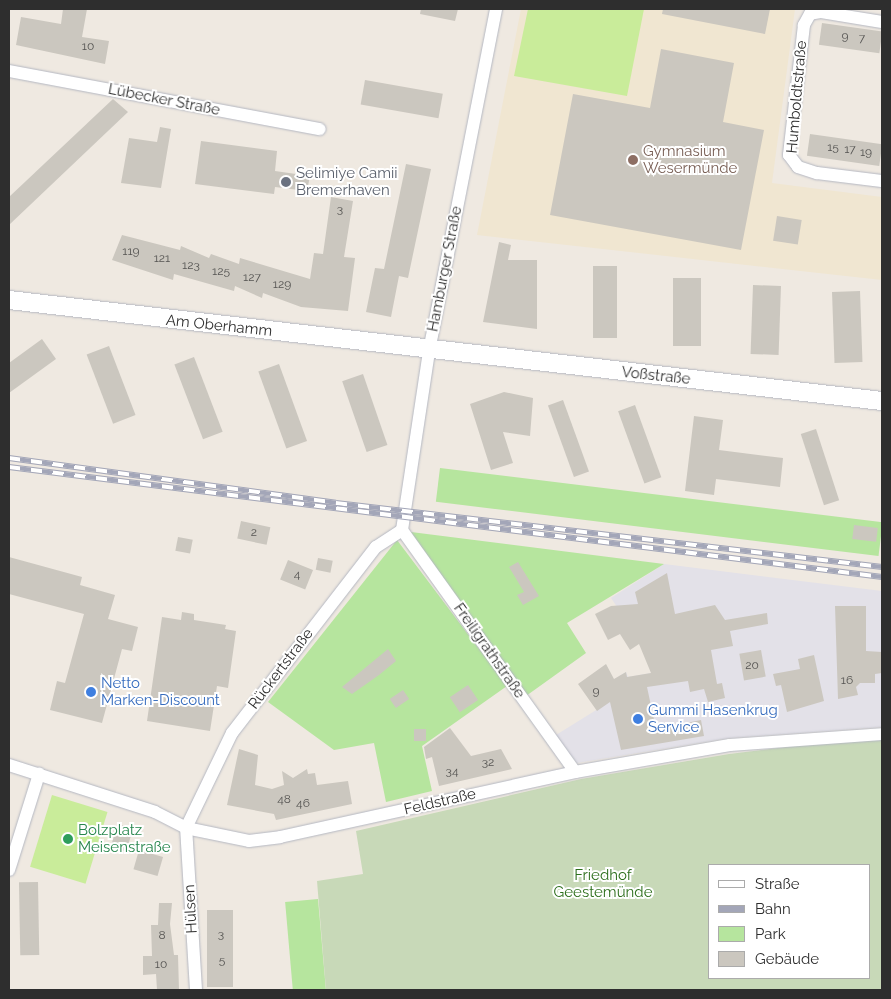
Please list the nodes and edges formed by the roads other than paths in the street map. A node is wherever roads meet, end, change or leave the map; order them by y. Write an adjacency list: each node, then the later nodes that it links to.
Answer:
1 (496, 9): 7 (street, Hamburger Straße)
2 (882, 22): 5 (street, Humboldtstraße)
3 (9, 71): 4 (street, Lübecker Straße)
4 (320, 129)
5 (882, 181)
6 (11, 302): 7 (street, Am Oberhamm)
7 (429, 350): 8 (street, Voßstraße); 9 (street, Hamburger Straße)
8 (882, 401)
9 (406, 535): 12 (street, Freiligrathstraße); 14 (street, Rückertstraße)
10 (882, 734): 12 (street, Feldstraße)
11 (9, 765): 13 (street, Feldstraße)
12 (575, 772): 14 (street, Feldstraße)
13 (39, 774): 14 (street, Feldstraße); 15 (street)
14 (186, 828): 16 (street, Hülsen)
15 (9, 870)
16 (196, 990)

